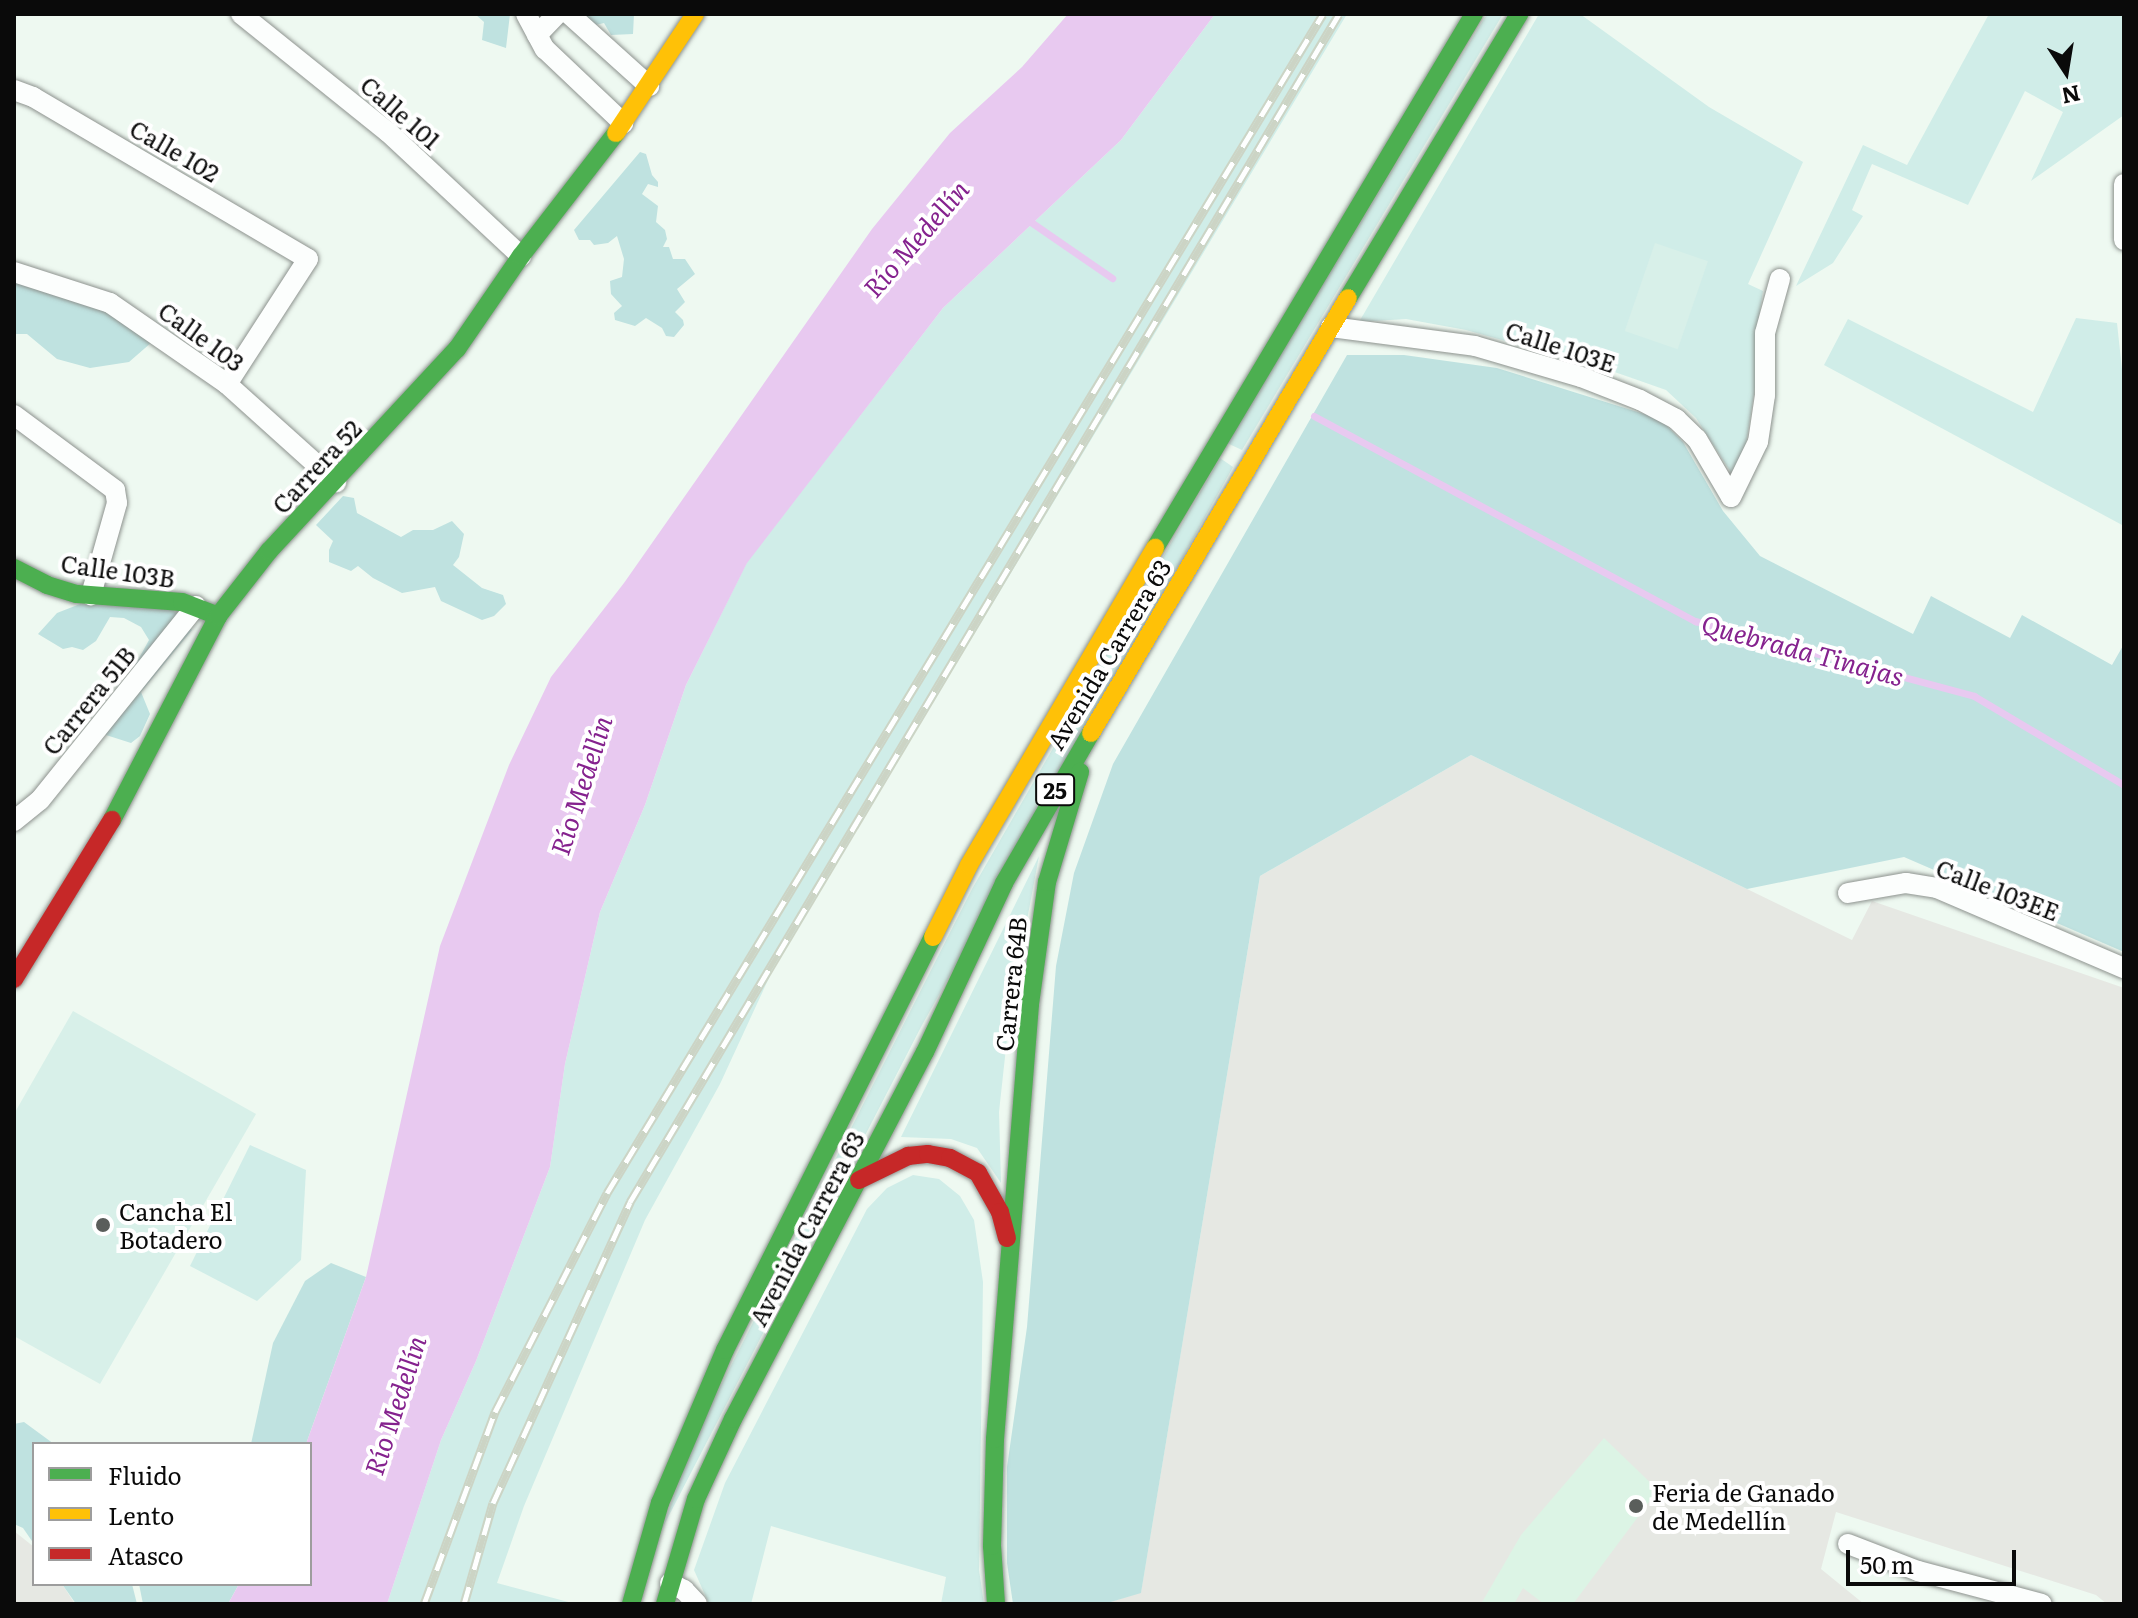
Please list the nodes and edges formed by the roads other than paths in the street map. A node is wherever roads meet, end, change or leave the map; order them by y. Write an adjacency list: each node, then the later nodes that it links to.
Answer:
1 (241, 14): 15 (street, Calle 101)
2 (526, 14): 8 (street)
3 (557, 14): 8 (street)
4 (569, 14): 9 (street)
5 (695, 14): 9 (main road, Carrera 52)
6 (1474, 14): 35 (main road, Avenida Carrera 63 / 25)
7 (1519, 14): 18 (main road, Avenida Carrera 63 / 25)
8 (537, 35): 11 (street)
9 (649, 86): 11 (main road, Carrera 52)
10 (14, 90): 19 (street, Calle 102)
11 (623, 123): 15 (main road, Carrera 52)
12 (2124, 184): 13 (street)
13 (2124, 193): 14 (street)
14 (2124, 240)
15 (521, 256): 21 (main road, Carrera 52)
16 (14, 272): 19 (street, Calle 103)
17 (1780, 279): 18 (street, Calle 103E)
18 (1331, 327): 26 (main road, Avenida Carrera 63 / 25)
19 (227, 384): 21 (street, Calle 103)
20 (14, 415): 23 (street)
21 (336, 482): 25 (main road, Carrera 52)
22 (14, 568): 23 (main road, Calle 103B)
23 (91, 595): 24 (main road, Calle 103B)
24 (196, 606): 25 (main road, Calle 103B); 27 (street, Carrera 51B)
25 (218, 616): 30 (main road, Carrera 52)
26 (1095, 722): 31 (main road, Avenida Carrera 63 / 25); 32 (main road, Carrera 64B)
27 (14, 821)
28 (1848, 893): 29 (street, Calle 103EE)
29 (2124, 968)
30 (14, 979)
31 (859, 1180): 32 (main road, Carrera 64B); 34 (main road, Avenida Carrera 63 / 25)
32 (1010, 1259): 38 (main road, Carrera 64B)
33 (1848, 1544): 39 (street)
34 (670, 1583): 36 (main road, Avenida Carrera 63 / 25); 37 (street)
35 (631, 1604)
36 (665, 1604)
37 (697, 1604)
38 (996, 1604)
39 (2042, 1604)

